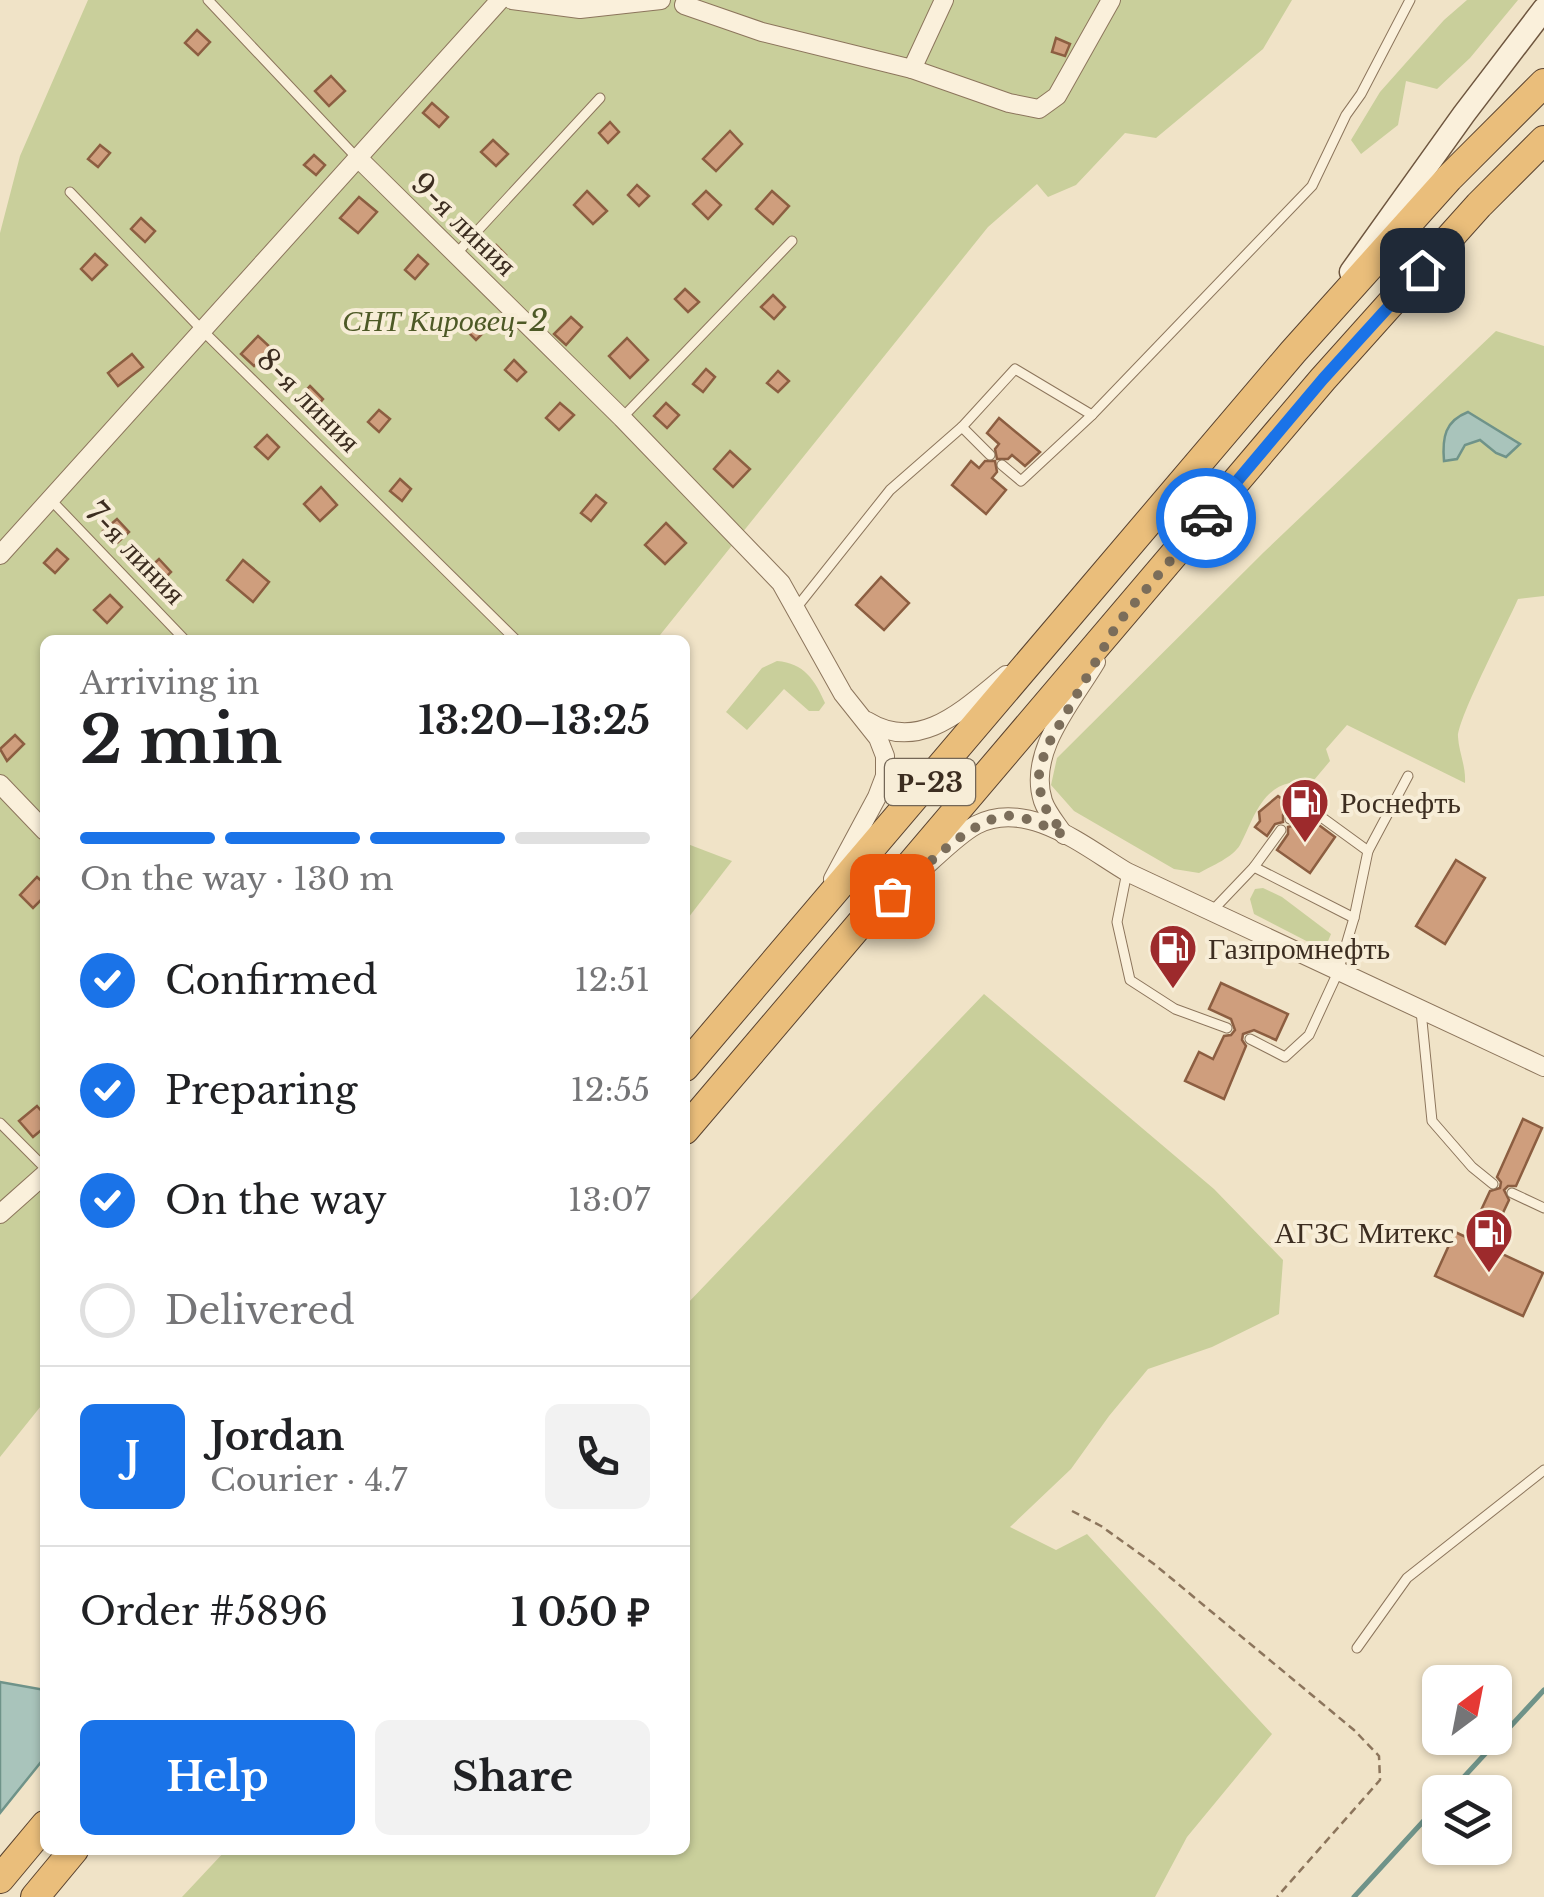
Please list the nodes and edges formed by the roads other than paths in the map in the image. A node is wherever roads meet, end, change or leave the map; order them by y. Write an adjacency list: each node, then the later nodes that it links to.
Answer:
1 (208, 0): 14 (lane, 9-я линия)
2 (500, 0): 14 (street)
3 (512, 0): 4 (street)
4 (660, 0)
5 (944, 0): 10 (street)
6 (1111, 0): 10 (street)
7 (1410, 0): 20 (lane)
8 (680, 2): 10 (street)
9 (1544, 9): 19 (main road, Р-23)
10 (912, 68)
11 (1544, 83): 19 (highway, Р-23)
12 (600, 98): 17 (lane)
13 (1544, 140): 28 (highway, Р-23)
14 (358, 158): 17 (street, 9-я линия); 18 (street)
15 (70, 192): 18 (lane, 8-я линия)
16 (792, 241): 21 (lane)
17 (456, 254): 21 (street, 9-я линия)
18 (202, 330): 25 (street); 30 (lane, 8-я линия)
19 (1294, 352): 31 (highway, Р-23)
20 (1092, 415): 22 (lane); 24 (lane)
21 (622, 418): 27 (street, 9-я линия)
22 (962, 427): 23 (lane); 27 (lane)
23 (990, 455)
24 (1002, 466)
25 (51, 500): 26 (street); 29 (lane, 7-я линия)
26 (0, 556)
27 (797, 606): 32 (street, 9-я линия)
28 (1118, 623): 38 (street); 43 (highway, Р-23)
29 (180, 635)
30 (511, 635)
31 (1045, 644): 32 (street); 44 (highway, Р-23)
32 (858, 715): 44 (street, 9-я линия)
33 (1408, 776): 39 (lane)
34 (0, 784): 36 (street)
35 (1290, 819): 39 (lane)
36 (40, 826)
37 (1282, 830): 40 (lane)
38 (1064, 835): 41 (street); 43 (street)
39 (1368, 851): 45 (lane)
40 (1254, 867): 42 (lane); 45 (lane)
41 (1128, 872): 42 (street); 48 (lane)
42 (1211, 912): 46 (street)
43 (866, 917): 53 (highway, Р-23)
44 (813, 918): 50 (highway, Р-23)
45 (1354, 918): 46 (lane)
46 (1338, 972): 47 (street); 49 (lane)
47 (1421, 1011): 51 (street); 56 (lane)
48 (1227, 1028)
49 (1250, 1039)
50 (690, 1061)
51 (1544, 1067)
52 (0, 1122): 54 (lane)
53 (690, 1124)
54 (40, 1166)
55 (40, 1176): 59 (street)
56 (1493, 1184)
57 (1512, 1193): 58 (lane)
58 (1544, 1208)
59 (0, 1214)
60 (1544, 1470): 61 (lane)
61 (1356, 1648)
62 (40, 1831): 64 (highway)
63 (70, 1855): 65 (highway)
64 (0, 1878)
65 (35, 1897)

